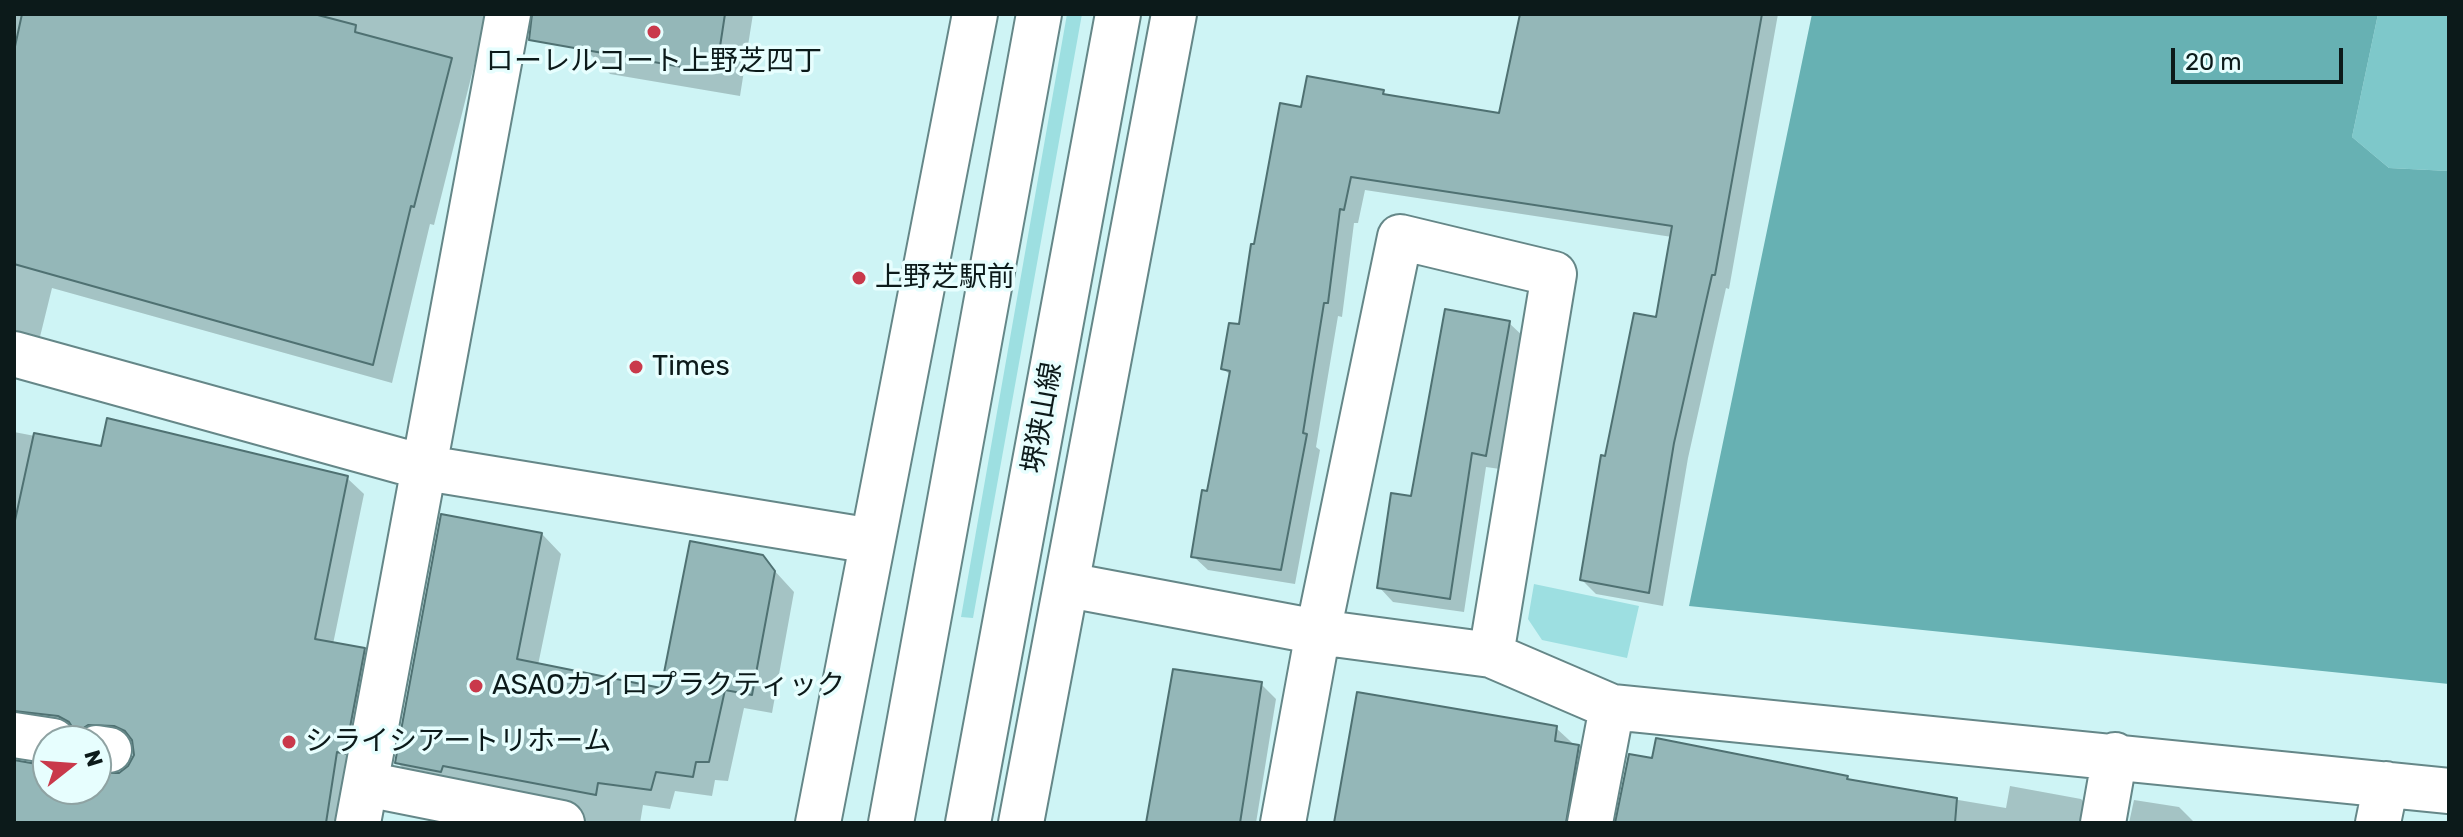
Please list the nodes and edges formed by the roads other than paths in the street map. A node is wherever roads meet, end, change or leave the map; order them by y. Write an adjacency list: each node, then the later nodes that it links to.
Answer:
1 (508, 14): 7 (street)
2 (975, 14): 8 (street)
3 (1039, 14): 19 (street)
4 (1118, 14): 20 (street, 堺狭山線)
5 (1174, 14): 9 (street)
6 (14, 354): 7 (street)
7 (426, 468): 8 (street); 16 (street)
8 (872, 541): 18 (street)
9 (1068, 585): 10 (street); 21 (street)
10 (1318, 632): 11 (street); 11 (street); 22 (street)
11 (1491, 655): 12 (street)
12 (1612, 707): 13 (street); 23 (street)
13 (2115, 755): 15 (street); 24 (street)
14 (2449, 791): 15 (street)
15 (2382, 803)
16 (362, 804): 17 (street)
17 (562, 823)
18 (818, 823)
19 (891, 823)
20 (968, 823)
21 (1021, 823)
22 (1283, 823)
23 (1590, 823)
24 (2103, 823)

